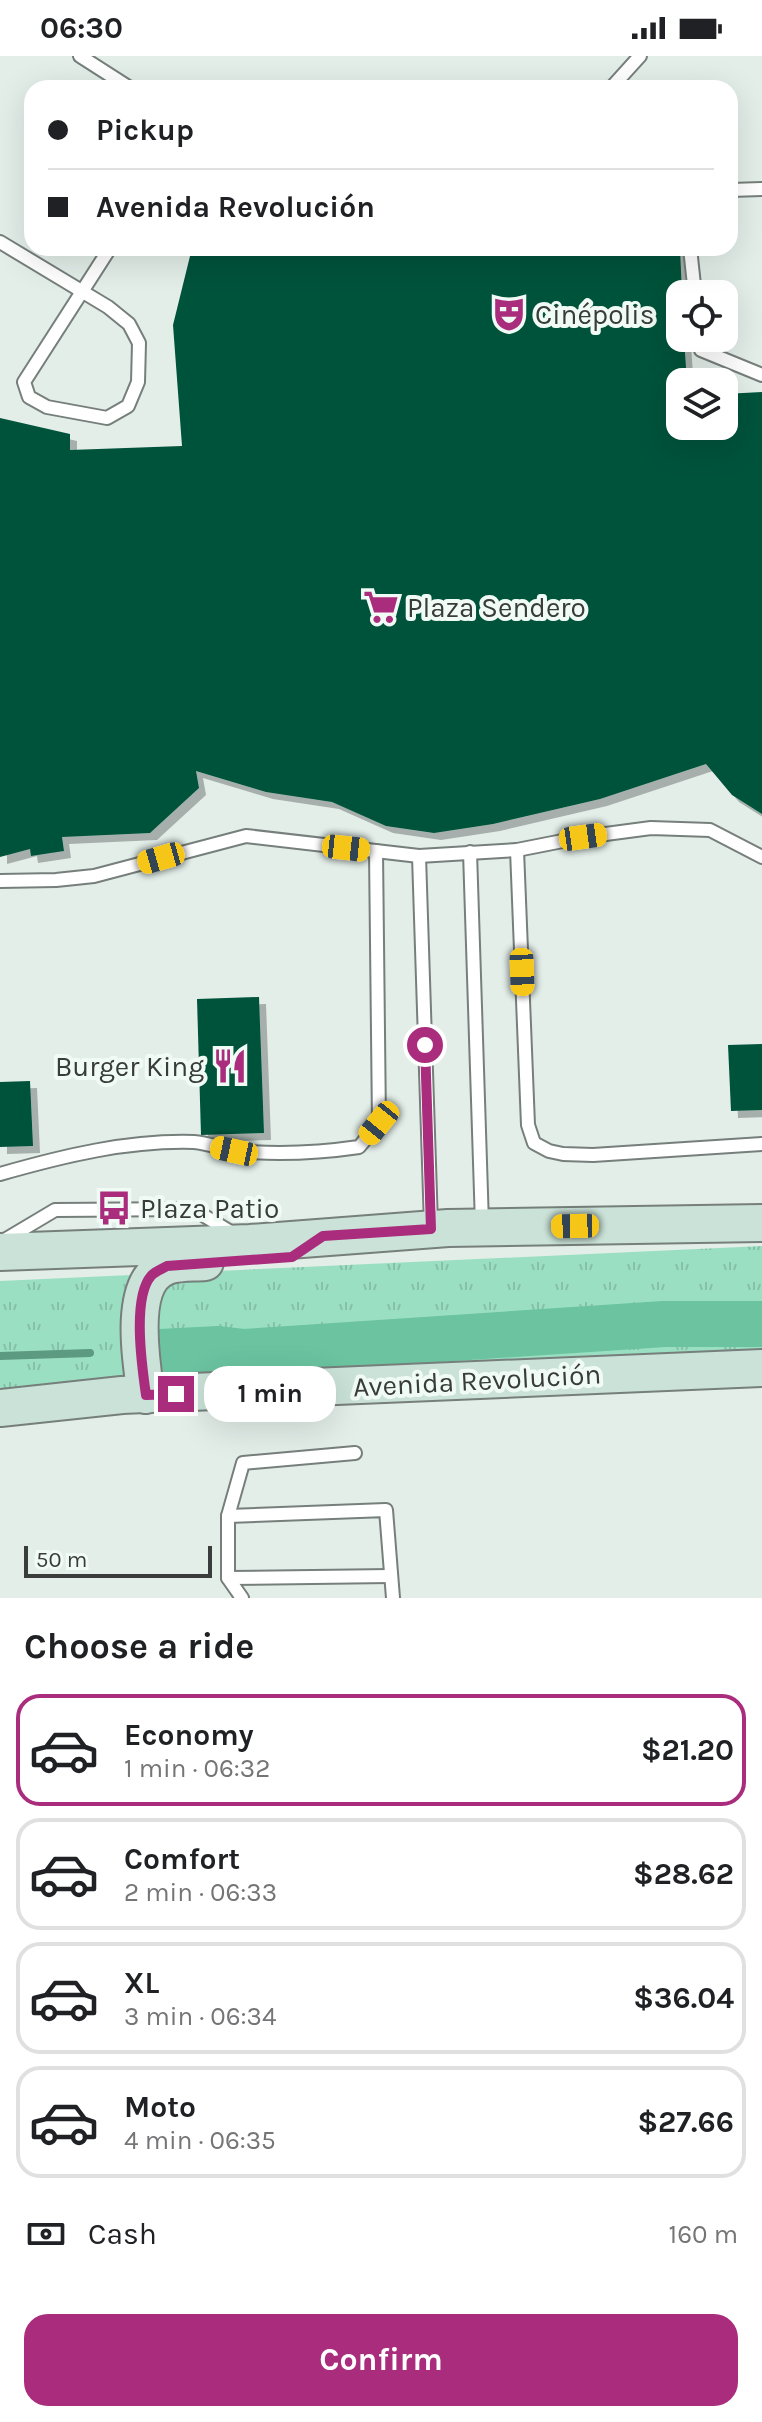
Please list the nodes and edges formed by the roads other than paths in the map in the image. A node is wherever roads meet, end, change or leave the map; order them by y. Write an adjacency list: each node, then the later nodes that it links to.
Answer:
1 (80, 56): 3 (lane)
2 (640, 56): 4 (lane)
3 (118, 80)
4 (618, 80)
5 (762, 189): 6 (lane)
6 (738, 190)
7 (0, 242): 11 (lane)
8 (105, 256): 11 (lane)
9 (691, 256): 10 (lane)
10 (693, 280)
11 (81, 291): 11 (lane)
12 (706, 352): 13 (lane)
13 (762, 375)
14 (517, 850): 16 (lane); 18 (lane); 20 (lane)
15 (376, 851): 17 (lane); 19 (lane); 21 (lane)
16 (470, 852): 17 (lane); 23 (lane)
17 (419, 856): 24 (lane)
18 (762, 857)
19 (0, 881)
20 (762, 1144)
21 (0, 1174)
22 (762, 1223): 23 (main road)
23 (482, 1227): 24 (main road)
24 (431, 1229): 25 (main road)
25 (323, 1236): 27 (main road); 30 (main road)
26 (0, 1243): 27 (lane)
27 (250, 1243): 28 (main road)
28 (0, 1252)
29 (762, 1368): 30 (main road, Avenida Revolución)
30 (144, 1387): 31 (main road, Avenida Revolución)
31 (0, 1408)
32 (355, 1453): 33 (lane)
33 (228, 1516): 34 (lane); 35 (lane)
34 (391, 1576): 35 (lane); 37 (lane)
35 (228, 1578): 36 (lane)
36 (242, 1598)
37 (393, 1598)

